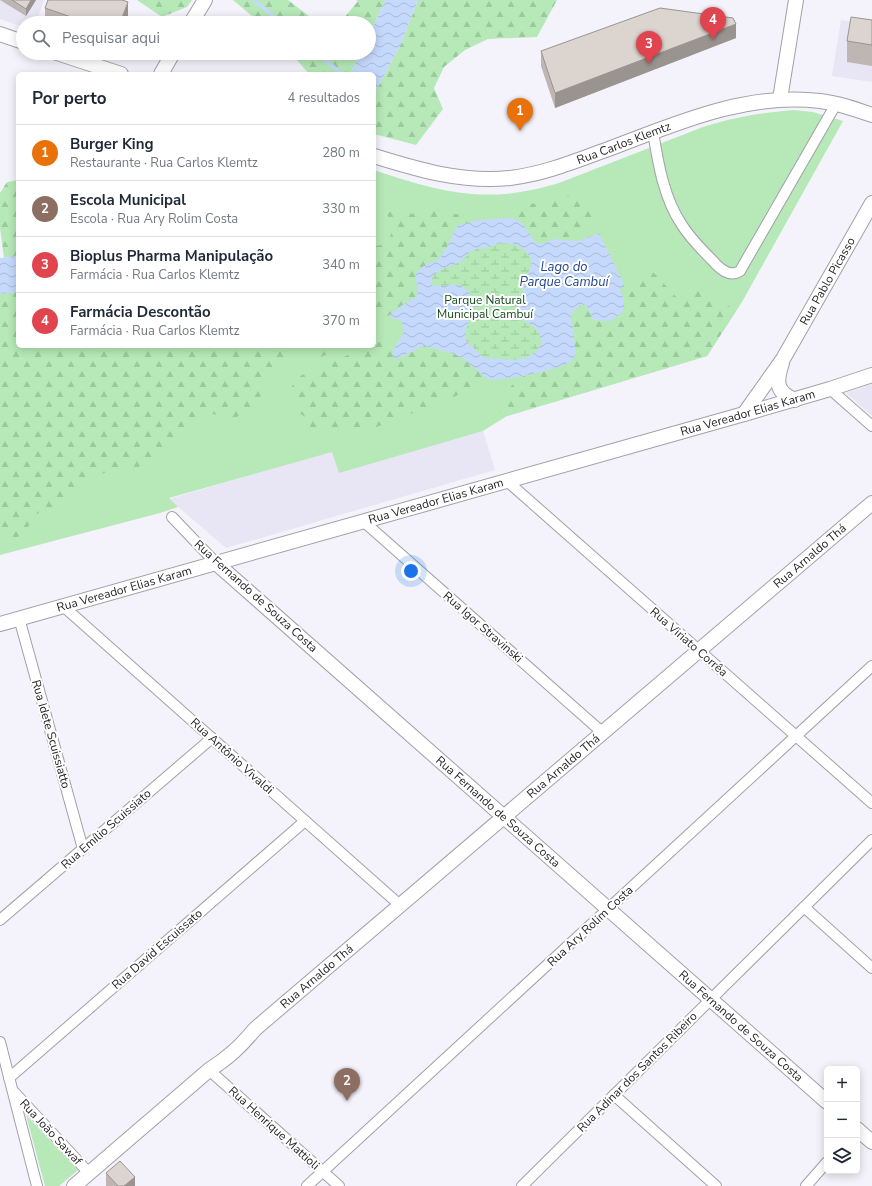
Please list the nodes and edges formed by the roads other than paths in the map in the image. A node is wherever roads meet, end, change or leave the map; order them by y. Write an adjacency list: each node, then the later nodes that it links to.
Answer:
1 (205, 0): 3 (main road)
2 (796, 0): 10 (main road)
3 (195, 16)
4 (0, 34): 5 (main road)
5 (16, 40)
6 (78, 60): 8 (main road)
7 (169, 60): 9 (main road)
8 (114, 72)
9 (162, 72)
10 (780, 100): 11 (main road, Rua Carlos Klemtz); 13 (main road, Rua Carlos Klemtz)
11 (836, 104): 12 (main road, Rua Carlos Klemtz); 13 (street)
12 (872, 115)
13 (653, 132): 14 (main road, Rua Carlos Klemtz)
14 (376, 156)
15 (872, 203): 16 (main road, Rua Pablo Picasso)
16 (783, 359): 19 (main road, Rua Pablo Picasso); 20 (main road, Rua Pablo Picasso)
17 (872, 375): 18 (main road, Rua Vereador Elias Karam)
18 (830, 389): 19 (main road, Rua Vereador Elias Karam); 21 (street)
19 (795, 400): 20 (main road, Rua Vereador Elias Karam)
20 (744, 414): 22 (main road, Rua Vereador Elias Karam)
21 (872, 426)
22 (507, 481): 25 (main road, Rua Vereador Elias Karam); 30 (street, Rua Viriato Corrêa)
23 (872, 503): 30 (main road, Rua Arnaldo Thá)
24 (172, 516): 26 (street, Rua Fernando de Souza Costa)
25 (363, 521): 26 (main road, Rua Vereador Elias Karam); 32 (street, Rua Igor Stravinski)
26 (216, 563): 27 (main road, Rua Vereador Elias Karam); 36 (main road, Rua Fernando de Souza Costa)
27 (63, 606): 28 (main road, Rua Vereador Elias Karam); 34 (street, Rua Antônio Vivaldi)
28 (19, 618): 29 (main road, Rua Vereador Elias Karam); 39 (street, Rua Idete Scuissiatto)
29 (0, 624)
30 (699, 651): 32 (main road, Rua Arnaldo Thá); 33 (street, Rua Viriato Corrêa)
31 (872, 666): 33 (street, Rua Ary Rolim Costa)
32 (603, 733): 36 (main road, Rua Arnaldo Thá)
33 (796, 736): 35 (street, Rua Viriato Corrêa); 42 (street, Rua Ary Rolim Costa)
34 (212, 738): 37 (street, Rua Antônio Vivaldi); 39 (street, Rua Emílio Scuissiato)
35 (872, 803)
36 (504, 817): 40 (main road, Rua Arnaldo Thá); 42 (main road, Rua Fernando de Souza Costa)
37 (305, 821): 40 (street, Rua Antônio Vivaldi); 48 (street, Rua David Escuissato)
38 (872, 840): 41 (street, Rua Adinar dos Santos Ribeiro)
39 (83, 849): 43 (street, Rua Emílio Scuissiato)
40 (401, 906): 47 (main road, Rua Arnaldo Thá)
41 (804, 907): 44 (street); 45 (street, Rua Adinar dos Santos Ribeiro)
42 (608, 909): 45 (main road, Rua Fernando de Souza Costa); 55 (street, Rua Ary Rolim Costa)
43 (0, 920)
44 (872, 968)
45 (711, 1000): 50 (street, Rua Adinar dos Santos Ribeiro); 51 (main road, Rua Fernando de Souza Costa)
46 (0, 1042): 48 (street)
47 (209, 1070): 55 (street, Rua Henrique Mattioli); 56 (main road, Rua Arnaldo Thá)
48 (9, 1078): 49 (street)
49 (13, 1091): 56 (street, Rua João Sawaf); 58 (street)
50 (614, 1095): 57 (street, Rua Adinar dos Santos Ribeiro); 62 (street)
51 (824, 1099)
52 (860, 1132): 53 (main road)
53 (872, 1142)
54 (824, 1165): 63 (street)
55 (323, 1172): 60 (street, Rua Ary Rolim Costa); 61 (street, Rua Henrique Mattioli)
56 (89, 1173): 59 (main road, Rua Arnaldo Thá)
57 (525, 1185)
58 (37, 1186)
59 (74, 1186)
60 (307, 1186)
61 (339, 1186)
62 (716, 1186)
63 (806, 1186)

